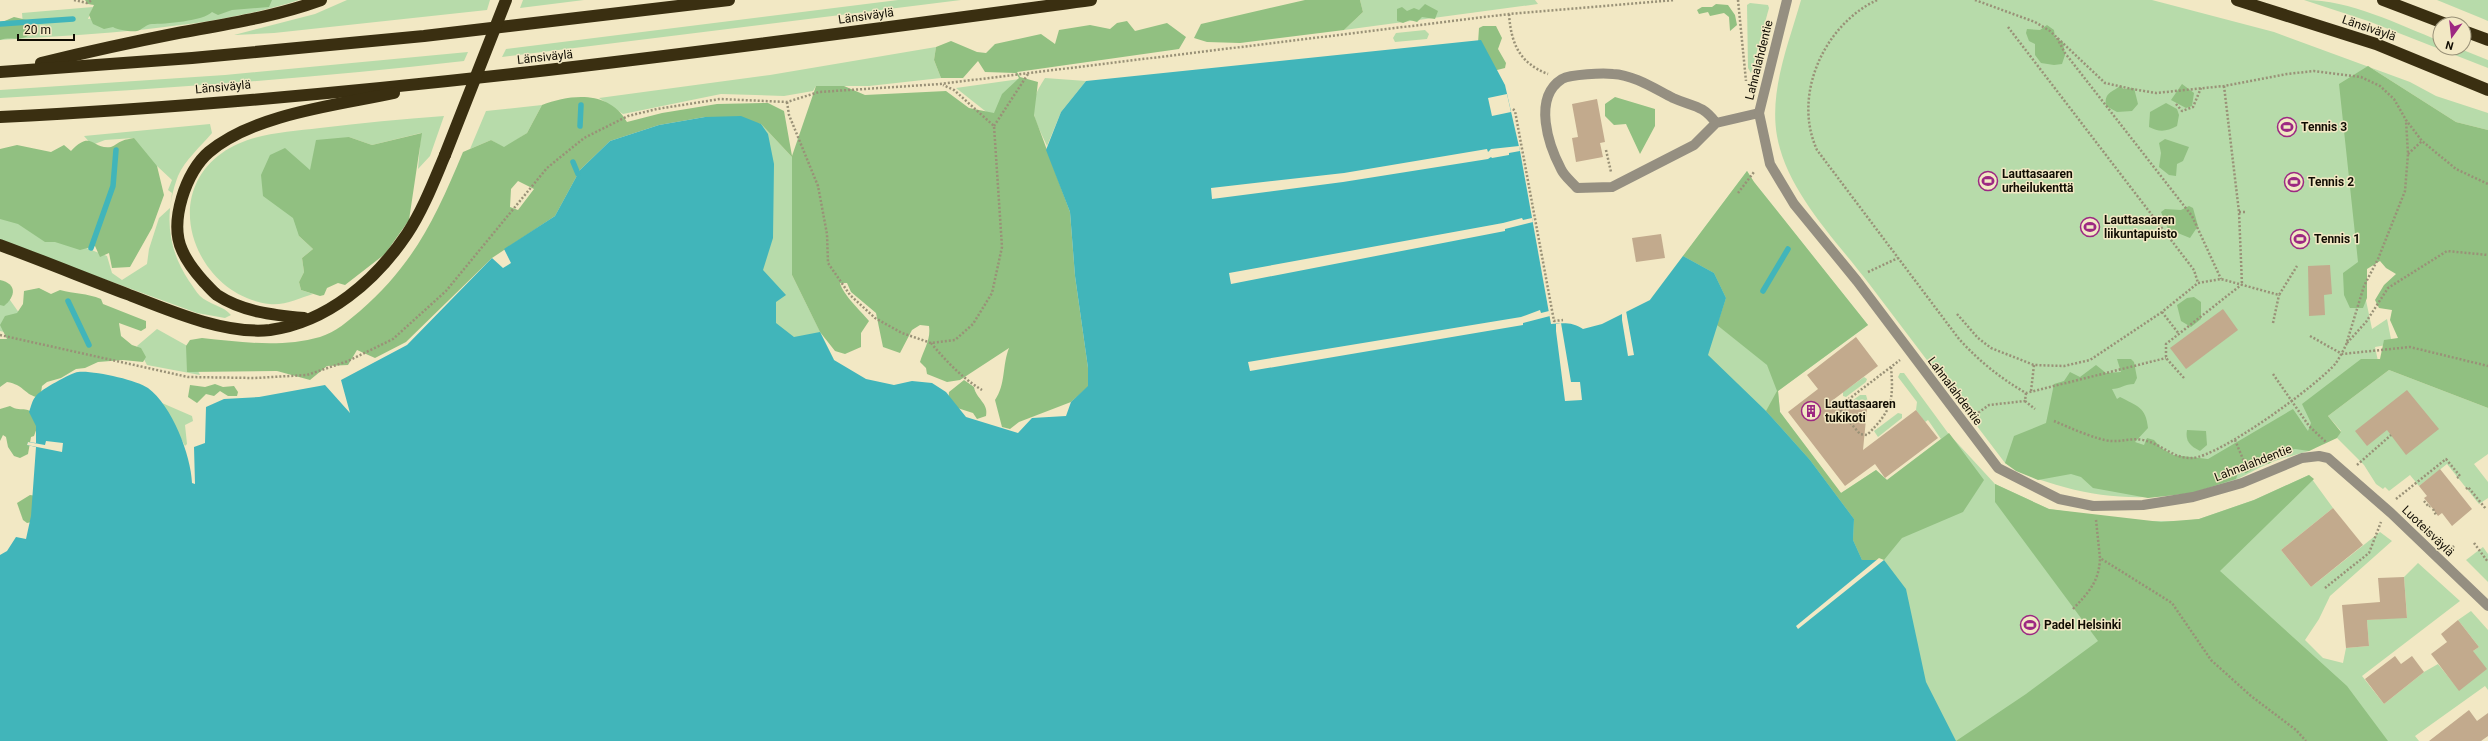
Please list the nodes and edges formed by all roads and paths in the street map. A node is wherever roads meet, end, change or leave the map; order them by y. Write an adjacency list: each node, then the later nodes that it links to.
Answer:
1 (74, 0): 2 (path)
2 (92, 0)
3 (321, 0): 20 (highway)
4 (506, 0): 56 (highway, bridge)
5 (729, 0): 20 (highway)
6 (1091, 0): 24 (highway, Länsiväylä)
7 (1675, 0): 14 (path)
8 (1738, 0): 23 (path)
9 (1787, 0): 31 (street, Lahnalahdentie)
10 (1877, 0): 47 (path)
11 (1975, 0): 18 (path)
12 (2237, 0): 28 (highway, Länsiväylä)
13 (2383, 0): 15 (highway)
14 (1509, 14): 21 (path); 22 (path)
15 (2432, 19)
16 (2008, 26): 51 (path)
17 (2472, 34): 19 (highway)
18 (2055, 35): 27 (path); 50 (path)
19 (2488, 40)
20 (3, 72)
21 (1028, 74): 25 (path); 35 (path)
22 (1562, 80): 34 (street); 41 (street)
23 (1746, 81)
24 (442, 82): 32 (highway, Länsiväylä); 56 (highway)
25 (940, 84): 35 (path); 61 (path)
26 (2224, 86): 27 (path); 33 (path); 43 (path)
27 (2201, 88): 29 (path)
28 (2488, 90)
29 (2176, 104)
30 (1513, 109): 57 (path)
31 (1759, 113): 34 (street); 78 (street, Lahnalahdentie)
32 (0, 116)
33 (2406, 120): 36 (path); 38 (path)
34 (1716, 123): 41 (street)
35 (994, 126): 61 (path)
36 (2422, 141): 38 (path); 40 (path)
37 (1606, 150): 41 (path)
38 (2408, 154): 62 (path)
39 (1754, 172): 42 (path)
40 (2488, 184)
41 (1614, 186)
42 (1738, 193)
43 (2239, 212): 44 (path); 52 (path)
44 (2247, 212)
45 (0, 245): 56 (highway)
46 (2488, 255): 62 (path)
47 (1898, 258): 49 (path); 73 (path)
48 (2297, 266): 53 (path)
49 (1870, 271)
50 (2221, 280): 51 (path); 52 (path)
51 (2198, 283): 54 (path)
52 (2242, 285): 53 (path); 59 (path)
53 (2279, 295): 58 (path)
54 (2162, 312): 59 (path); 66 (path)
55 (1958, 314): 66 (path)
56 (311, 318)
57 (1563, 320)
58 (2273, 323)
59 (2179, 334): 64 (path)
60 (2310, 336): 63 (path)
61 (930, 342): 71 (path)
62 (2346, 345): 63 (path)
63 (2342, 354): 67 (path); 74 (path)
64 (2166, 358): 70 (path); 72 (path)
65 (1901, 360): 68 (path)
66 (2034, 365): 72 (path)
67 (2488, 366)
68 (1891, 367): 68 (path)
69 (2273, 374): 74 (path)
70 (2184, 378)
71 (982, 390)
72 (2031, 391): 73 (path)
73 (2026, 393): 75 (path)
74 (2292, 398): 77 (path); 80 (path)
75 (2025, 400): 76 (path); 78 (path)
76 (2035, 409)
77 (2054, 421)
78 (1963, 424): 81 (street, Lahnalahdentie)
79 (2391, 435): 81 (path)
80 (2329, 444)
81 (2347, 475): 89 (street, Luoteisväylä)
82 (2458, 478): 85 (path)
83 (2466, 489): 88 (path)
84 (2424, 501): 86 (path)
85 (2392, 502)
86 (2430, 506)
87 (2433, 509): 90 (path)
88 (2486, 509)
89 (2391, 513): 95 (path); 96 (street, Luoteisväylä)
90 (2436, 515)
91 (2096, 516): 93 (path)
92 (2474, 543): 94 (path)
93 (2100, 558): 97 (path); 98 (path)
94 (2488, 562)
95 (2325, 588)
96 (2488, 606)
97 (2073, 609)
98 (2306, 741)

